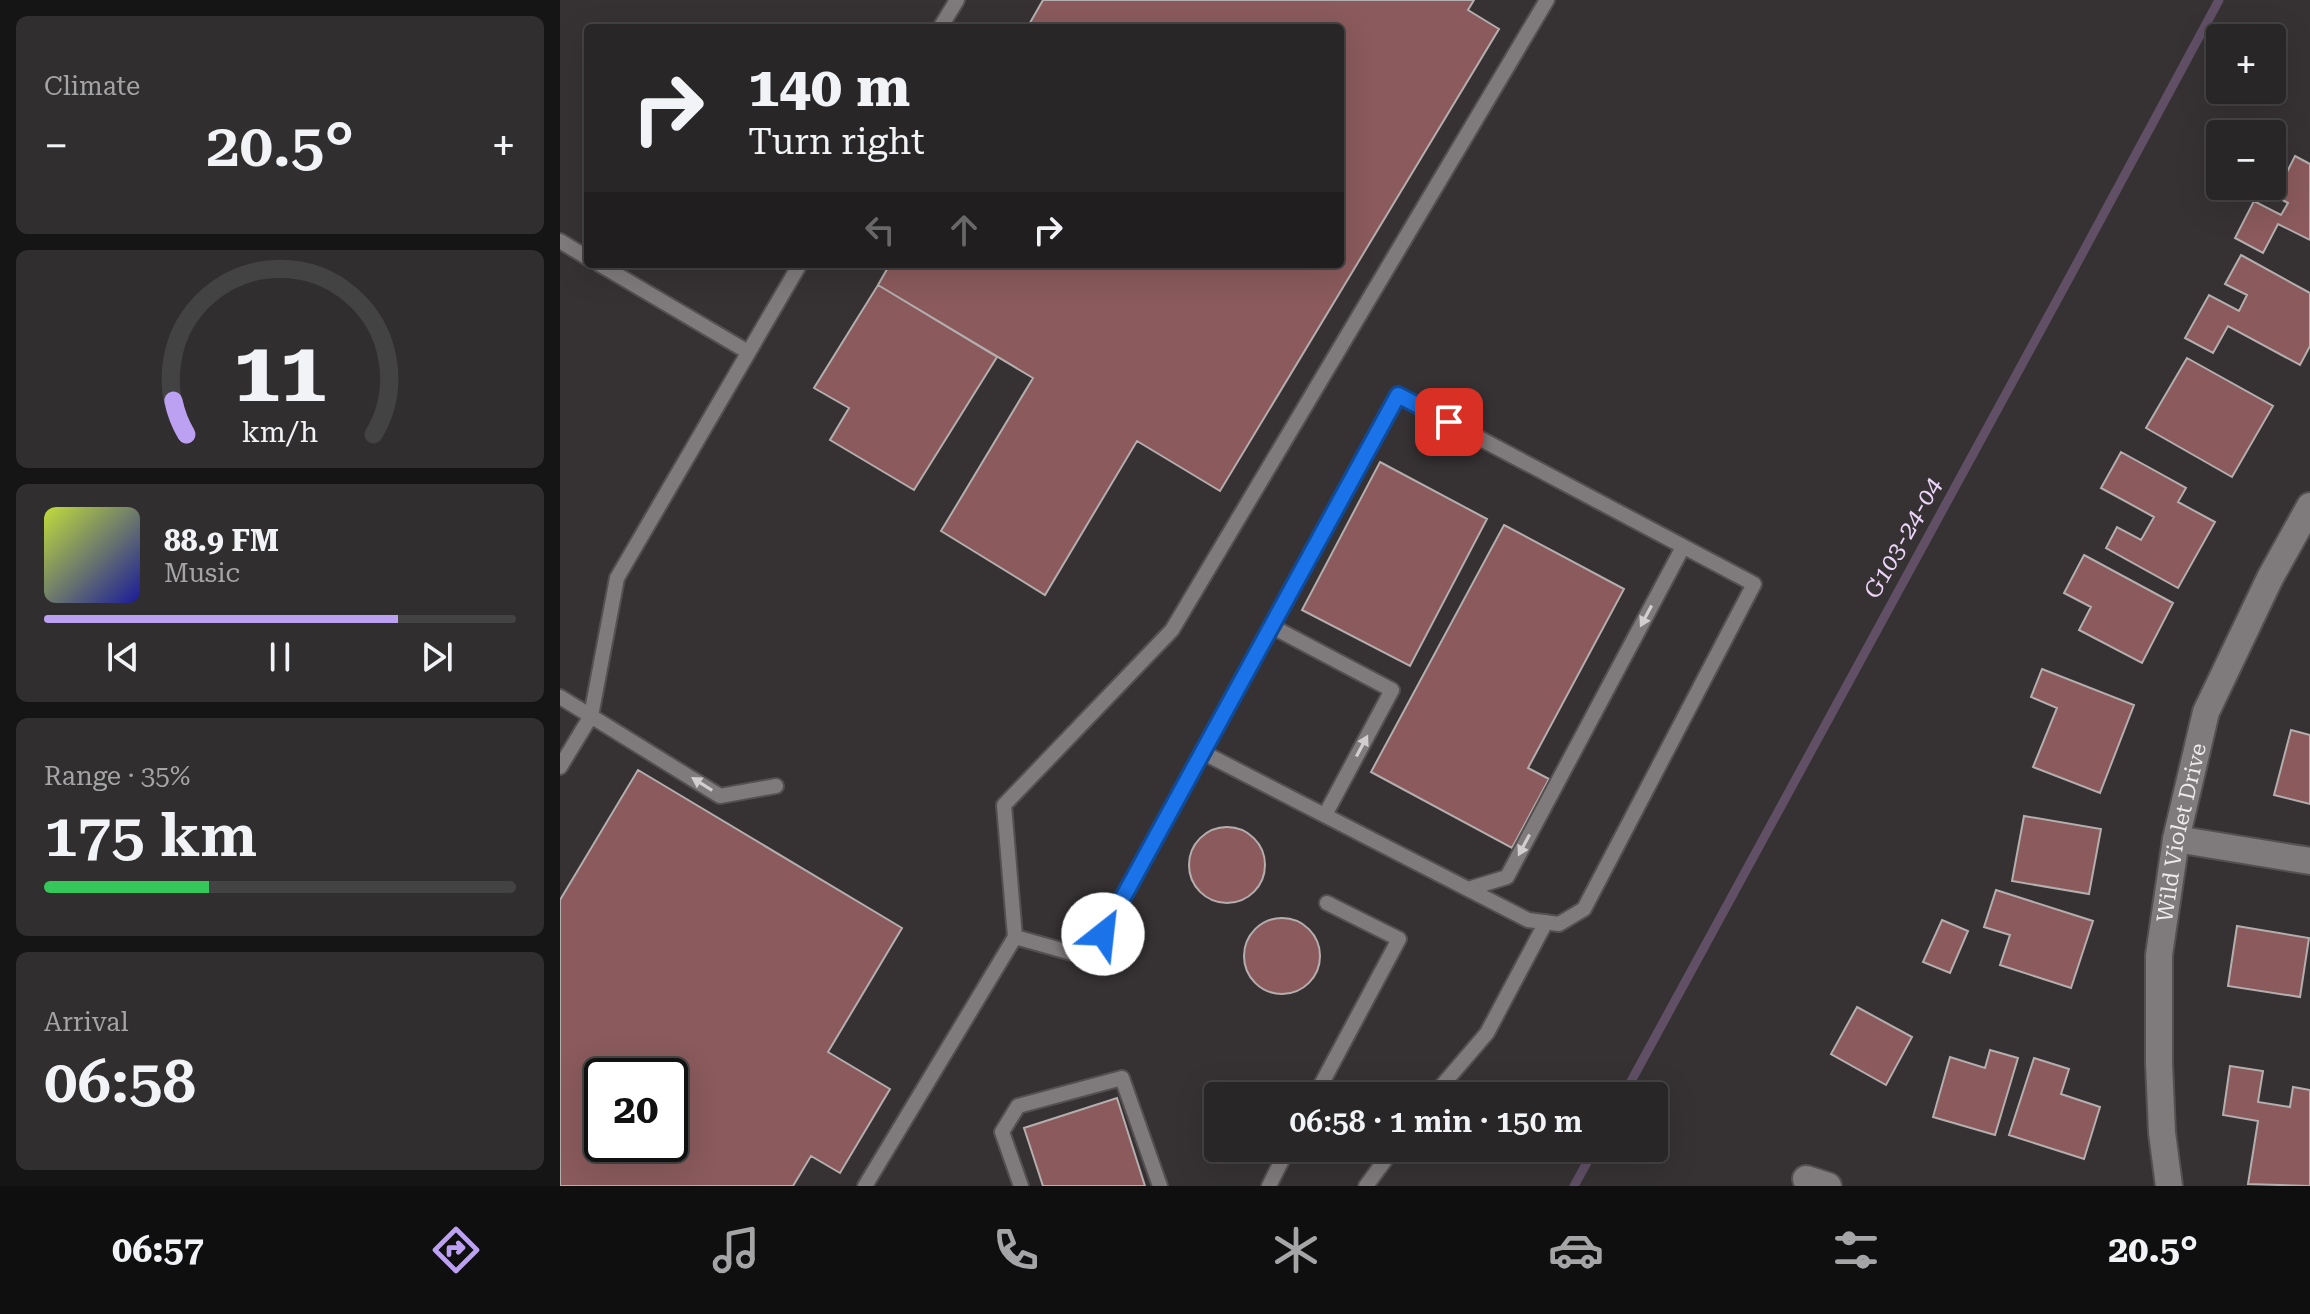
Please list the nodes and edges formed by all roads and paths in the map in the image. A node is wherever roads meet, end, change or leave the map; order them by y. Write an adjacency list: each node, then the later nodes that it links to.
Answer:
1 (957, 0): 3 (lane)
2 (1547, 0): 23 (lane)
3 (942, 24)
4 (560, 241): 5 (lane)
5 (584, 256)
6 (606, 268): 8 (lane)
7 (798, 268): 8 (lane)
8 (748, 352): 13 (lane)
9 (2310, 506): 18 (street, Wild Violet Drive)
10 (1683, 547): 11 (lane); 20 (lane, one-way to 20); 22 (lane)
11 (1271, 626): 14 (lane); 17 (lane, one-way to 11)
12 (560, 697): 13 (lane)
13 (591, 716): 15 (lane); 16 (lane, one-way to 13)
14 (1202, 752): 17 (lane); 23 (lane)
15 (560, 767)
16 (776, 786)
17 (1325, 815): 20 (lane)
18 (2176, 839): 19 (street); 33 (street, Wild Violet Drive)
19 (2310, 861)
20 (1468, 889): 22 (lane)
21 (1327, 903): 24 (lane)
22 (1546, 922): 25 (lane)
23 (1015, 937): 28 (lane)
24 (1322, 1082)
25 (1445, 1082)
26 (1281, 1162): 31 (lane)
27 (1384, 1162): 32 (lane)
28 (865, 1186)
29 (1021, 1186): 30 (lane)
30 (1160, 1186)
31 (1269, 1186)
32 (1366, 1186)
33 (2169, 1186)

